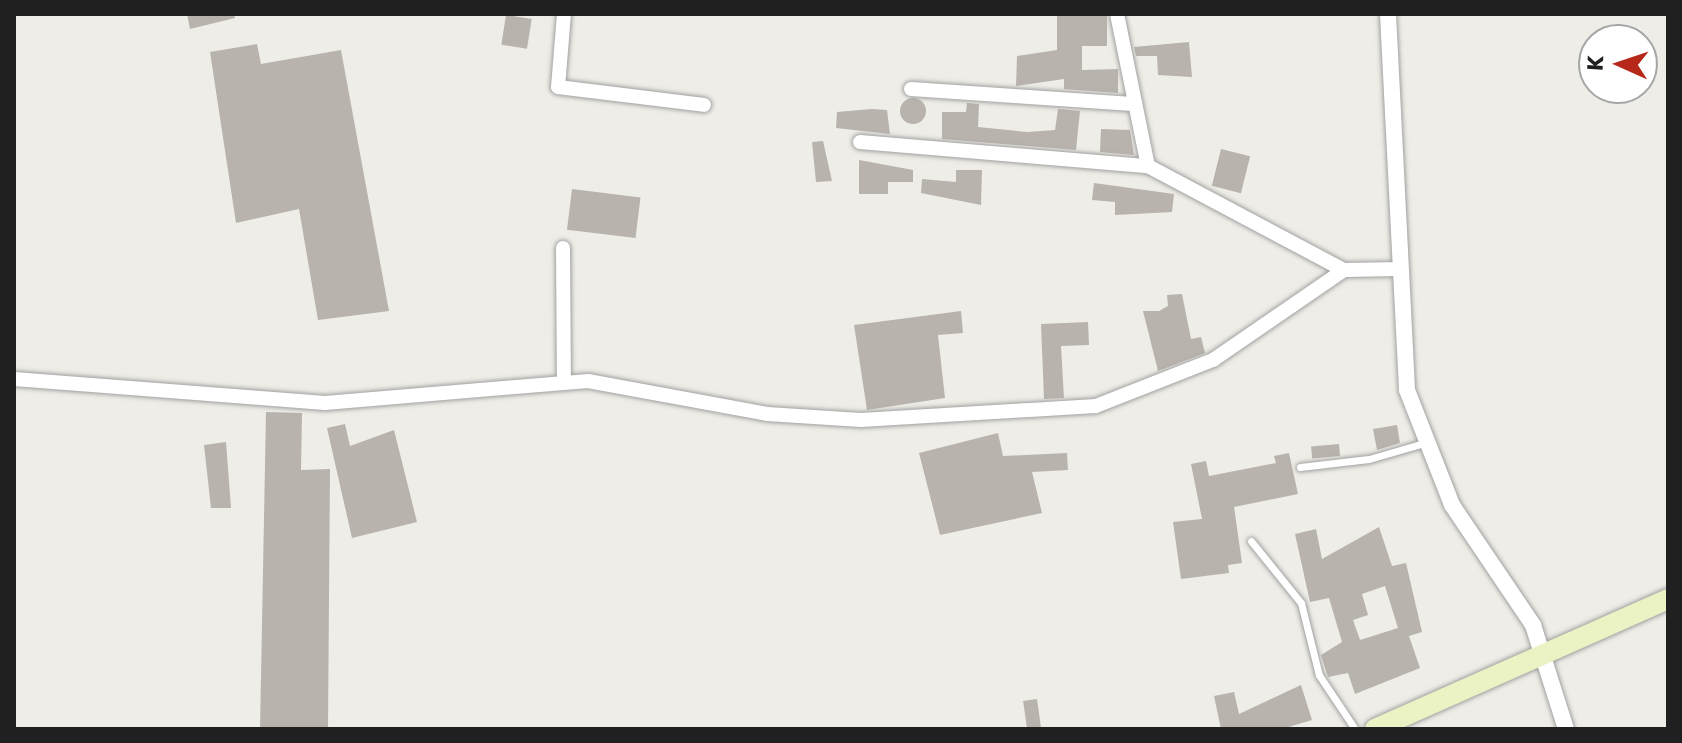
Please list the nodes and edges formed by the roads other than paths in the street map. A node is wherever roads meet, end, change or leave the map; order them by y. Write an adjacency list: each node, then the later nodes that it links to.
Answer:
1 (564, 14): 6 (street)
2 (1117, 14): 5 (street)
3 (1388, 14): 10 (street)
4 (911, 89): 5 (street)
5 (1132, 104): 8 (street)
6 (704, 105)
7 (860, 142): 8 (street)
8 (1148, 166): 11 (street)
9 (563, 248): 13 (street)
10 (1400, 269): 11 (street); 14 (street)
11 (1344, 270): 13 (street)
12 (14, 379): 13 (street)
13 (564, 381)
14 (1424, 443): 15 (lane); 18 (street)
15 (1300, 467)
16 (1251, 541): 19 (lane)
17 (1668, 599): 18 (main road)
18 (1542, 655): 20 (main road); 21 (street)
19 (1355, 729)
20 (1375, 729)
21 (1566, 729)

